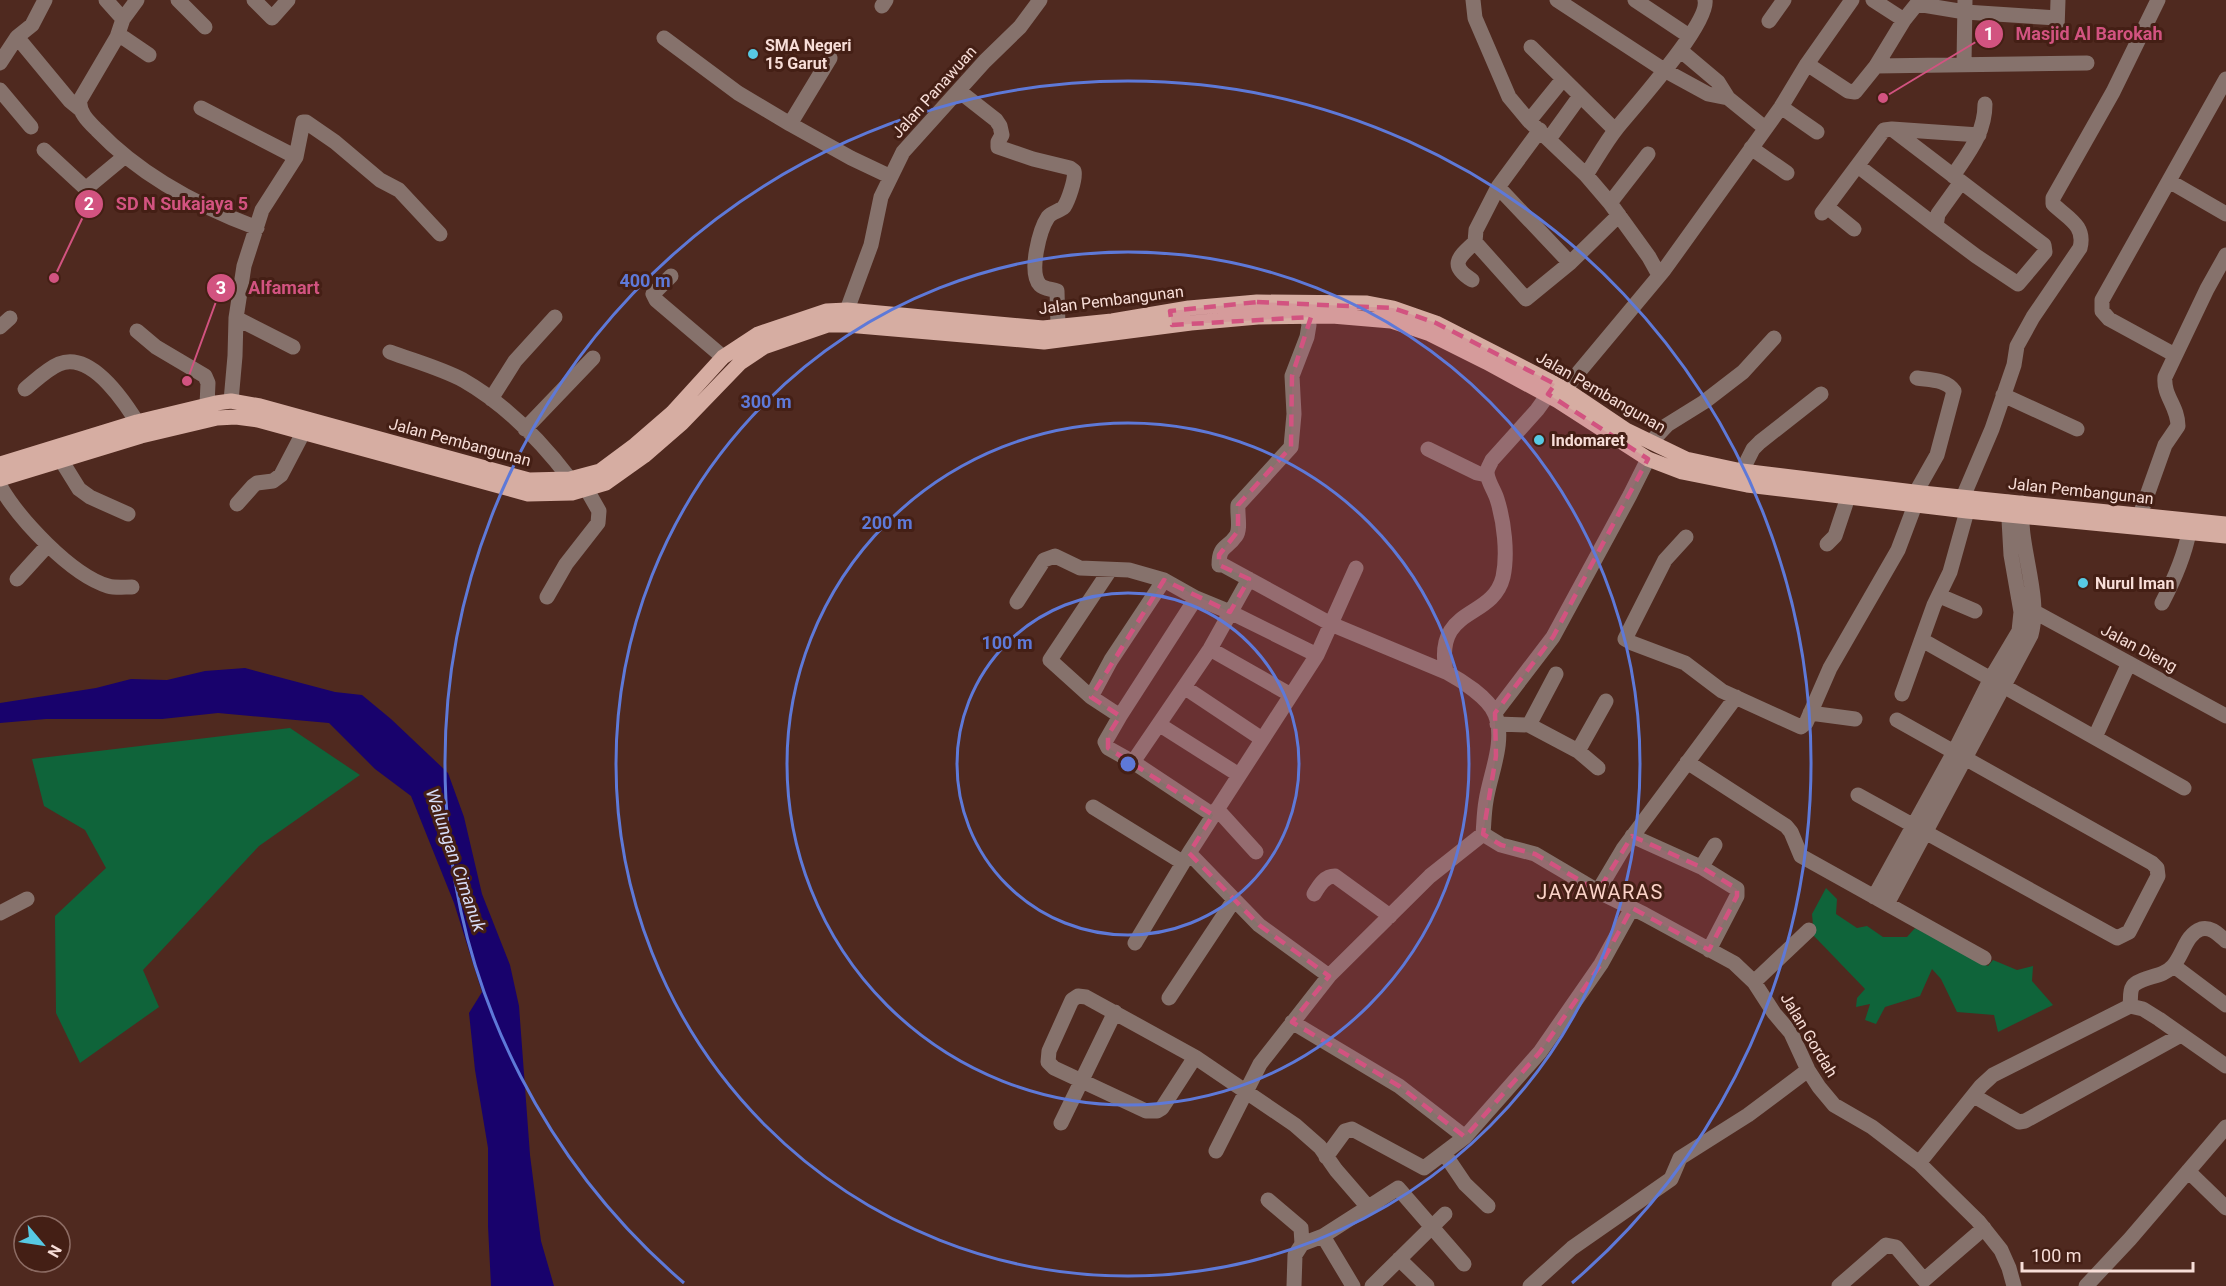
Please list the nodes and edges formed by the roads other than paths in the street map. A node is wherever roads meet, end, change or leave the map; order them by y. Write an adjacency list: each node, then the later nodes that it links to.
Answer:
1 (45, 0): 24 (street)
2 (106, 0): 19 (street)
3 (137, 0): 19 (street)
4 (178, 0): 22 (street)
5 (254, 0): 6 (street)
6 (288, 0)
7 (1040, 0): 40 (street, Jalan Panawuan)
8 (1473, 0): 51 (street)
9 (1557, 0): 36 (street)
10 (1635, 0): 23 (street)
11 (1705, 0): 23 (street)
12 (1784, 0): 21 (street)
13 (1852, 0): 33 (street)
14 (1873, 0): 20 (street)
15 (2058, 0): 18 (street)
16 (2158, 0): 77 (street)
17 (1919, 2): 18 (street); 20 (street)
18 (1965, 6): 34 (street)
19 (123, 19): 25 (street)
20 (1904, 20): 35 (street)
21 (1769, 21)
22 (205, 27)
23 (1689, 36): 28 (street)
24 (17, 37): 31 (street); 46 (street)
25 (117, 37): 29 (street); 46 (street)
26 (664, 38): 47 (street)
27 (1531, 48): 37 (street)
28 (1680, 50): 36 (street); 42 (street)
29 (149, 54)
30 (830, 58): 47 (street)
31 (0, 63)
32 (2087, 63): 34 (street)
33 (1807, 64): 35 (street); 44 (street)
34 (1964, 64): 35 (street)
35 (1876, 66)
36 (1664, 70): 42 (street); 52 (street)
37 (1563, 79): 41 (street); 51 (street)
38 (2226, 79): 65 (street)
39 (0, 90): 48 (street)
40 (959, 91): 63 (street, Jalan Panawuan); 87 (street)
41 (1580, 96): 51 (street); 52 (street)
42 (1728, 98): 49 (street)
43 (1985, 104): 54 (street)
44 (1780, 107): 49 (street); 53 (street)
45 (201, 108): 59 (street)
46 (81, 110): 58 (street)
47 (790, 124): 63 (street)
48 (31, 127)
49 (1765, 128): 55 (street)
50 (1892, 129): 54 (street); 60 (street); 64 (street)
51 (1540, 130): 62 (street); 66 (street)
52 (1615, 130): 62 (street)
53 (1817, 132)
54 (1978, 135): 64 (street)
55 (1751, 148): 61 (street); 78 (street)
56 (44, 150): 58 (street)
57 (1648, 154): 67 (street)
58 (124, 157): 70 (street)
59 (296, 157): 70 (street); 72 (street)
60 (1858, 166): 69 (street); 71 (street)
61 (1787, 173)
62 (1586, 175): 67 (street)
63 (889, 176): 83 (street, Jalan Panawuan)
64 (1957, 179): 69 (street); 75 (street)
65 (2169, 182): 68 (street); 92 (street)
66 (1498, 187): 73 (street); 76 (street)
67 (1615, 209): 76 (street); 78 (street)
68 (2226, 214)
69 (1936, 226): 75 (street)
70 (257, 228): 85 (street)
71 (1854, 229)
72 (440, 234)
73 (1475, 242): 76 (street); 80 (street)
74 (2226, 255): 92 (street)
75 (2042, 256): 77 (street)
76 (1570, 263)
77 (2062, 273): 99 (street)
78 (1659, 275): 97 (street)
79 (671, 276): 93 (street)
80 (1472, 280)
81 (1335, 309): 84 (main road, Jalan Pembangunan); 86 (main road, Jalan Pembangunan); 97 (main road, Jalan Pembangunan)
82 (555, 317): 100 (street)
83 (847, 317): 86 (main road, Jalan Pembangunan); 87 (main road, Jalan Pembangunan); 93 (main road, Jalan Pembangunan); 119 (main road, Jalan Pembangunan)
84 (1307, 317): 86 (main road, Jalan Pembangunan); 137 (street)
85 (236, 318): 90 (street); 101 (street)
86 (1171, 318): 87 (main road, Jalan Pembangunan)
87 (1058, 326)
88 (137, 331): 102 (street)
89 (1774, 338): 109 (street)
90 (293, 347)
91 (390, 352): 100 (street)
92 (2175, 355): 126 (street)
93 (723, 357): 117 (main road, Jalan Pembangunan)
94 (593, 358): 104 (street)
95 (1917, 378): 121 (street)
96 (25, 389): 103 (street)
97 (1556, 392): 106 (main road, Jalan Pembangunan); 115 (street)
98 (1821, 394): 114 (street)
99 (2003, 395): 105 (street); 123 (street)
100 (491, 399): 104 (street)
101 (231, 400): 102 (main road, Jalan Pembangunan); 108 (main road, Jalan Pembangunan)
102 (207, 405): 103 (main road, Jalan Pembangunan)
103 (141, 428): 107 (main road, Jalan Pembangunan); 112 (main road, Jalan Pembangunan); 113 (main road, Jalan Pembangunan)
104 (525, 429): 117 (street)
105 (2077, 429)
106 (1617, 432): 109 (main road, Jalan Pembangunan); 111 (main road, Jalan Pembangunan)
107 (303, 433): 108 (main road, Jalan Pembangunan); 122 (street)
108 (336, 434): 117 (main road, Jalan Pembangunan); 119 (main road, Jalan Pembangunan)
109 (1651, 442): 114 (main road, Jalan Pembangunan)
110 (1428, 448): 115 (street)
111 (1648, 459): 120 (main road, Jalan Pembangunan); 165 (street)
112 (61, 460): 116 (main road, Jalan Pembangunan); 125 (street)
113 (0, 464)
114 (1742, 471): 121 (main road, Jalan Pembangunan)
115 (1487, 475): 153 (street)
116 (0, 479)
117 (570, 479)
118 (0, 486): 132 (street)
119 (587, 490): 141 (street)
120 (1848, 497): 121 (main road, Jalan Pembangunan); 131 (street)
121 (1916, 499): 123 (main road, Jalan Pembangunan); 162 (street)
122 (237, 504)
123 (1965, 504): 124 (main road, Jalan Pembangunan); 140 (street)
124 (2014, 509): 126 (main road, Jalan Pembangunan); 128 (main road, Jalan Pembangunan); 133 (street)
125 (128, 514)
126 (2140, 515): 127 (main road, Jalan Pembangunan)
127 (2226, 524)
128 (2189, 532): 129 (main road, Jalan Pembangunan); 144 (street)
129 (2226, 536)
130 (1686, 537): 160 (street)
131 (1827, 544)
132 (48, 545): 136 (street); 139 (street)
133 (2018, 554): 147 (street); 155 (street)
134 (1356, 568): 148 (street)
135 (1110, 570): 138 (street); 143 (street); 159 (street)
136 (17, 579)
137 (1249, 579): 146 (street); 148 (street)
138 (1164, 580): 142 (street); 159 (street)
139 (132, 587)
140 (1940, 596): 145 (street); 149 (street)
141 (547, 597)
142 (1196, 598): 146 (street); 163 (street)
143 (1017, 602)
144 (2162, 603)
145 (1975, 611)
146 (1230, 612): 150 (street); 151 (street)
147 (2035, 612): 152 (street, Jalan Dieng); 155 (street)
148 (1330, 624): 151 (street); 153 (street)
149 (1922, 640): 155 (street); 157 (street)
150 (1210, 649): 156 (street); 158 (street)
151 (1317, 655): 158 (street)
152 (2129, 663): 164 (street, Jalan Dieng); 170 (street)
153 (1446, 672): 165 (street)
154 (1556, 674): 169 (street)
155 (1997, 682): 170 (street); 173 (street)
156 (1184, 687): 168 (street); 171 (street)
157 (1902, 694)
158 (1291, 695): 171 (street)
159 (1091, 697): 163 (street)
160 (1736, 698): 162 (street); 175 (street)
161 (1606, 701): 172 (street)
162 (1810, 713): 166 (street)
163 (1120, 716): 174 (street)
164 (2226, 716)
165 (1496, 718): 169 (street); 183 (street)
166 (1855, 719)
167 (1897, 720): 173 (street)
168 (1160, 725): 174 (street); 177 (street)
169 (1529, 725): 172 (street)
170 (2095, 737): 178 (street)
171 (1262, 739): 177 (street)
172 (1578, 751): 176 (street)
173 (1959, 755): 182 (street); 182 (street)
174 (1133, 762): 181 (street)
175 (1688, 762): 184 (street); 193 (street)
176 (1598, 768)
177 (1239, 775): 181 (street)
178 (2184, 788)
179 (1858, 795): 182 (street)
180 (1093, 807): 187 (street)
181 (1215, 812): 186 (street); 187 (street)
182 (1918, 829): 193 (street)
183 (1483, 834): 189 (street, Jalan Gordah); 196 (street)
184 (1632, 836): 188 (street); 189 (street)
185 (1715, 845): 188 (street)
186 (1256, 852)
187 (1185, 858): 192 (street); 199 (street)
188 (1703, 868): 200 (street)
189 (1598, 891): 194 (street, Jalan Gordah)
190 (1314, 894): 196 (street)
191 (27, 899): 195 (street)
192 (1234, 900): 203 (street); 205 (street)
193 (1880, 901): 201 (street)
194 (1632, 908): 200 (street, Jalan Gordah); 219 (street)
195 (0, 913)
196 (1390, 916): 203 (street)
197 (1809, 930): 204 (street)
198 (2226, 941): 202 (street)
199 (1135, 943)
200 (1709, 950): 204 (street, Jalan Gordah)
201 (1984, 958)
202 (2174, 966): 206 (street); 207 (street)
203 (1329, 976): 209 (street)
204 (1754, 982): 213 (street, Jalan Gordah)
205 (1169, 999)
206 (2226, 1005)
207 (2130, 1006): 210 (street); 216 (street)
208 (1114, 1012): 211 (street); 214 (street); 214 (street)
209 (1292, 1022): 215 (street); 219 (street)
210 (2181, 1035): 212 (street); 216 (street)
211 (1195, 1057): 214 (street); 215 (street)
212 (2226, 1066)
213 (1808, 1070): 223 (street, Jalan Gordah); 241 (street)
214 (1082, 1080): 217 (street)
215 (1245, 1090): 220 (street); 222 (street)
216 (1974, 1095): 223 (street)
217 (1061, 1123)
218 (2226, 1127): 224 (street)
219 (1465, 1137): 221 (street)
220 (1216, 1151)
221 (1444, 1153): 222 (street); 226 (street)
222 (1326, 1157): 227 (street)
223 (1919, 1163): 231 (street, Jalan Gordah)
224 (2188, 1171): 228 (street); 244 (street)
225 (1268, 1200): 233 (street)
226 (1488, 1206)
227 (1368, 1207): 230 (street); 232 (street)
228 (2226, 1208)
229 (1445, 1215): 230 (street)
230 (1431, 1227): 234 (street); 235 (street)
231 (1984, 1228): 236 (street); 243 (street, Jalan Gordah)
232 (1323, 1236): 233 (street); 238 (street)
233 (1302, 1244): 237 (street)
234 (1399, 1259): 239 (street); 240 (street)
235 (1464, 1264)
236 (1921, 1283): 242 (street)
237 (1294, 1286)
238 (1353, 1286)
239 (1372, 1286)
240 (1427, 1286)
241 (1530, 1286)
242 (1839, 1286)
243 (2014, 1286)
244 (2086, 1286)

